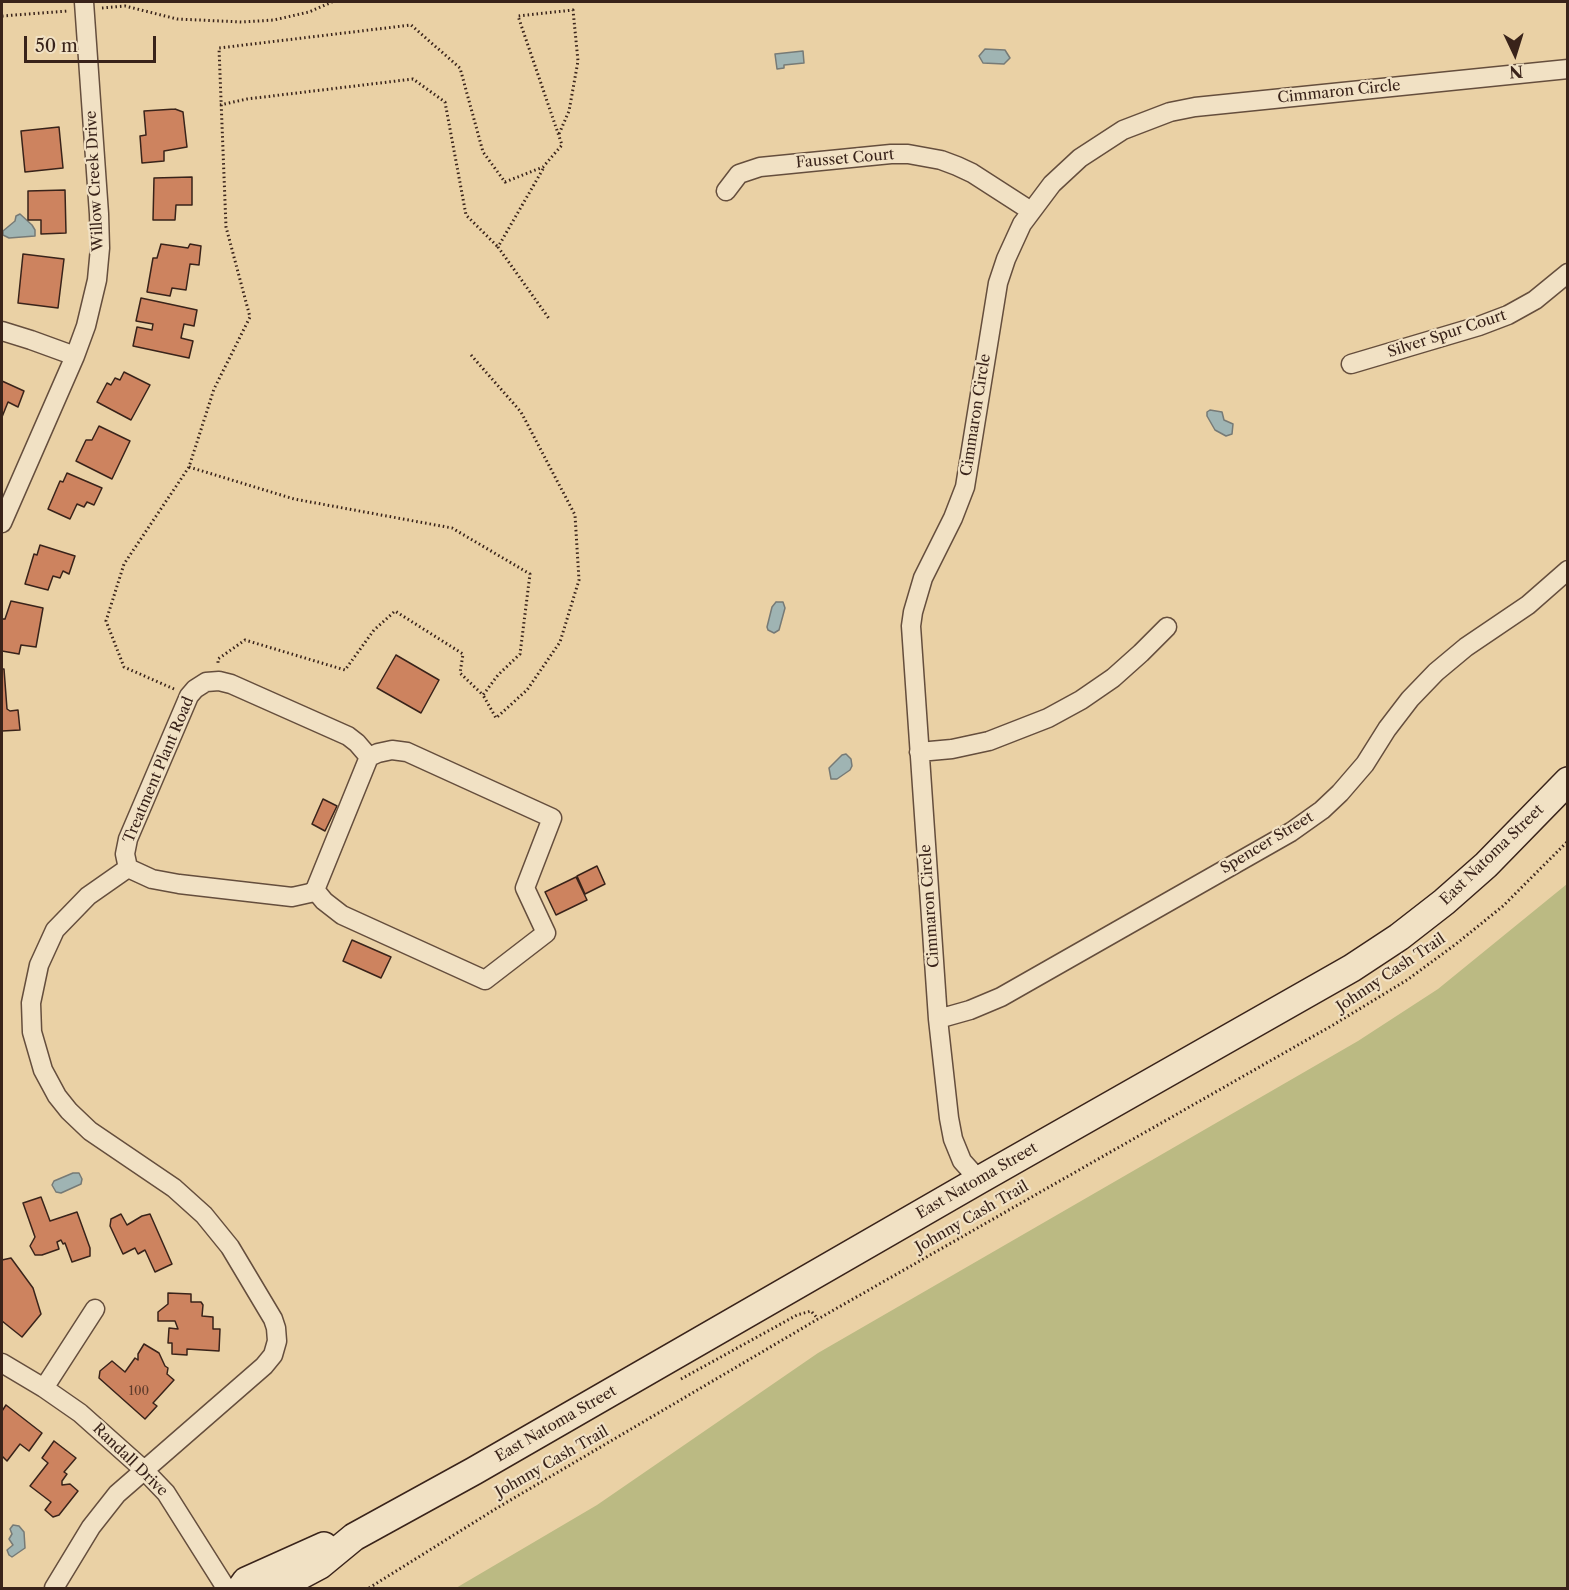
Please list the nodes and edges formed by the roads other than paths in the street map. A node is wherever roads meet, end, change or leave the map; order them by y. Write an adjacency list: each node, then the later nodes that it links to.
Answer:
1 (77, 6): 7 (street, Willow Creek Drive)
2 (1568, 69): 4 (street, Cimmaron Circle)
3 (726, 191): 4 (street, Fausset Court)
4 (1031, 211): 12 (street, Cimmaron Circle)
5 (1568, 273): 8 (street, Silver Spur Court)
6 (2, 332): 7 (street)
7 (75, 356): 9 (street, Willow Creek Drive)
8 (1351, 364)
9 (2, 523)
10 (1568, 570): 17 (street, Spencer Street)
11 (1167, 627): 12 (street)
12 (919, 752): 17 (street, Cimmaron Circle)
13 (369, 757): 15 (street, Treatment Plant Road); 16 (street); 16 (street)
14 (1568, 781): 18 (main road, East Natoma Street)
15 (128, 868): 16 (street); 22 (street)
16 (315, 890)
17 (938, 1019): 18 (street, Cimmaron Circle)
18 (979, 1180): 23 (main road, East Natoma Street)
19 (95, 1309): 21 (street)
20 (2, 1363): 21 (street, Randall Drive)
21 (44, 1388): 22 (street, Randall Drive)
22 (144, 1470): 24 (street); 25 (street, Randall Drive)
23 (354, 1537): 26 (main road, East Natoma Street); 27 (main road, East Natoma Street)
24 (54, 1588)
25 (226, 1588)
26 (241, 1588)
27 (277, 1588)

